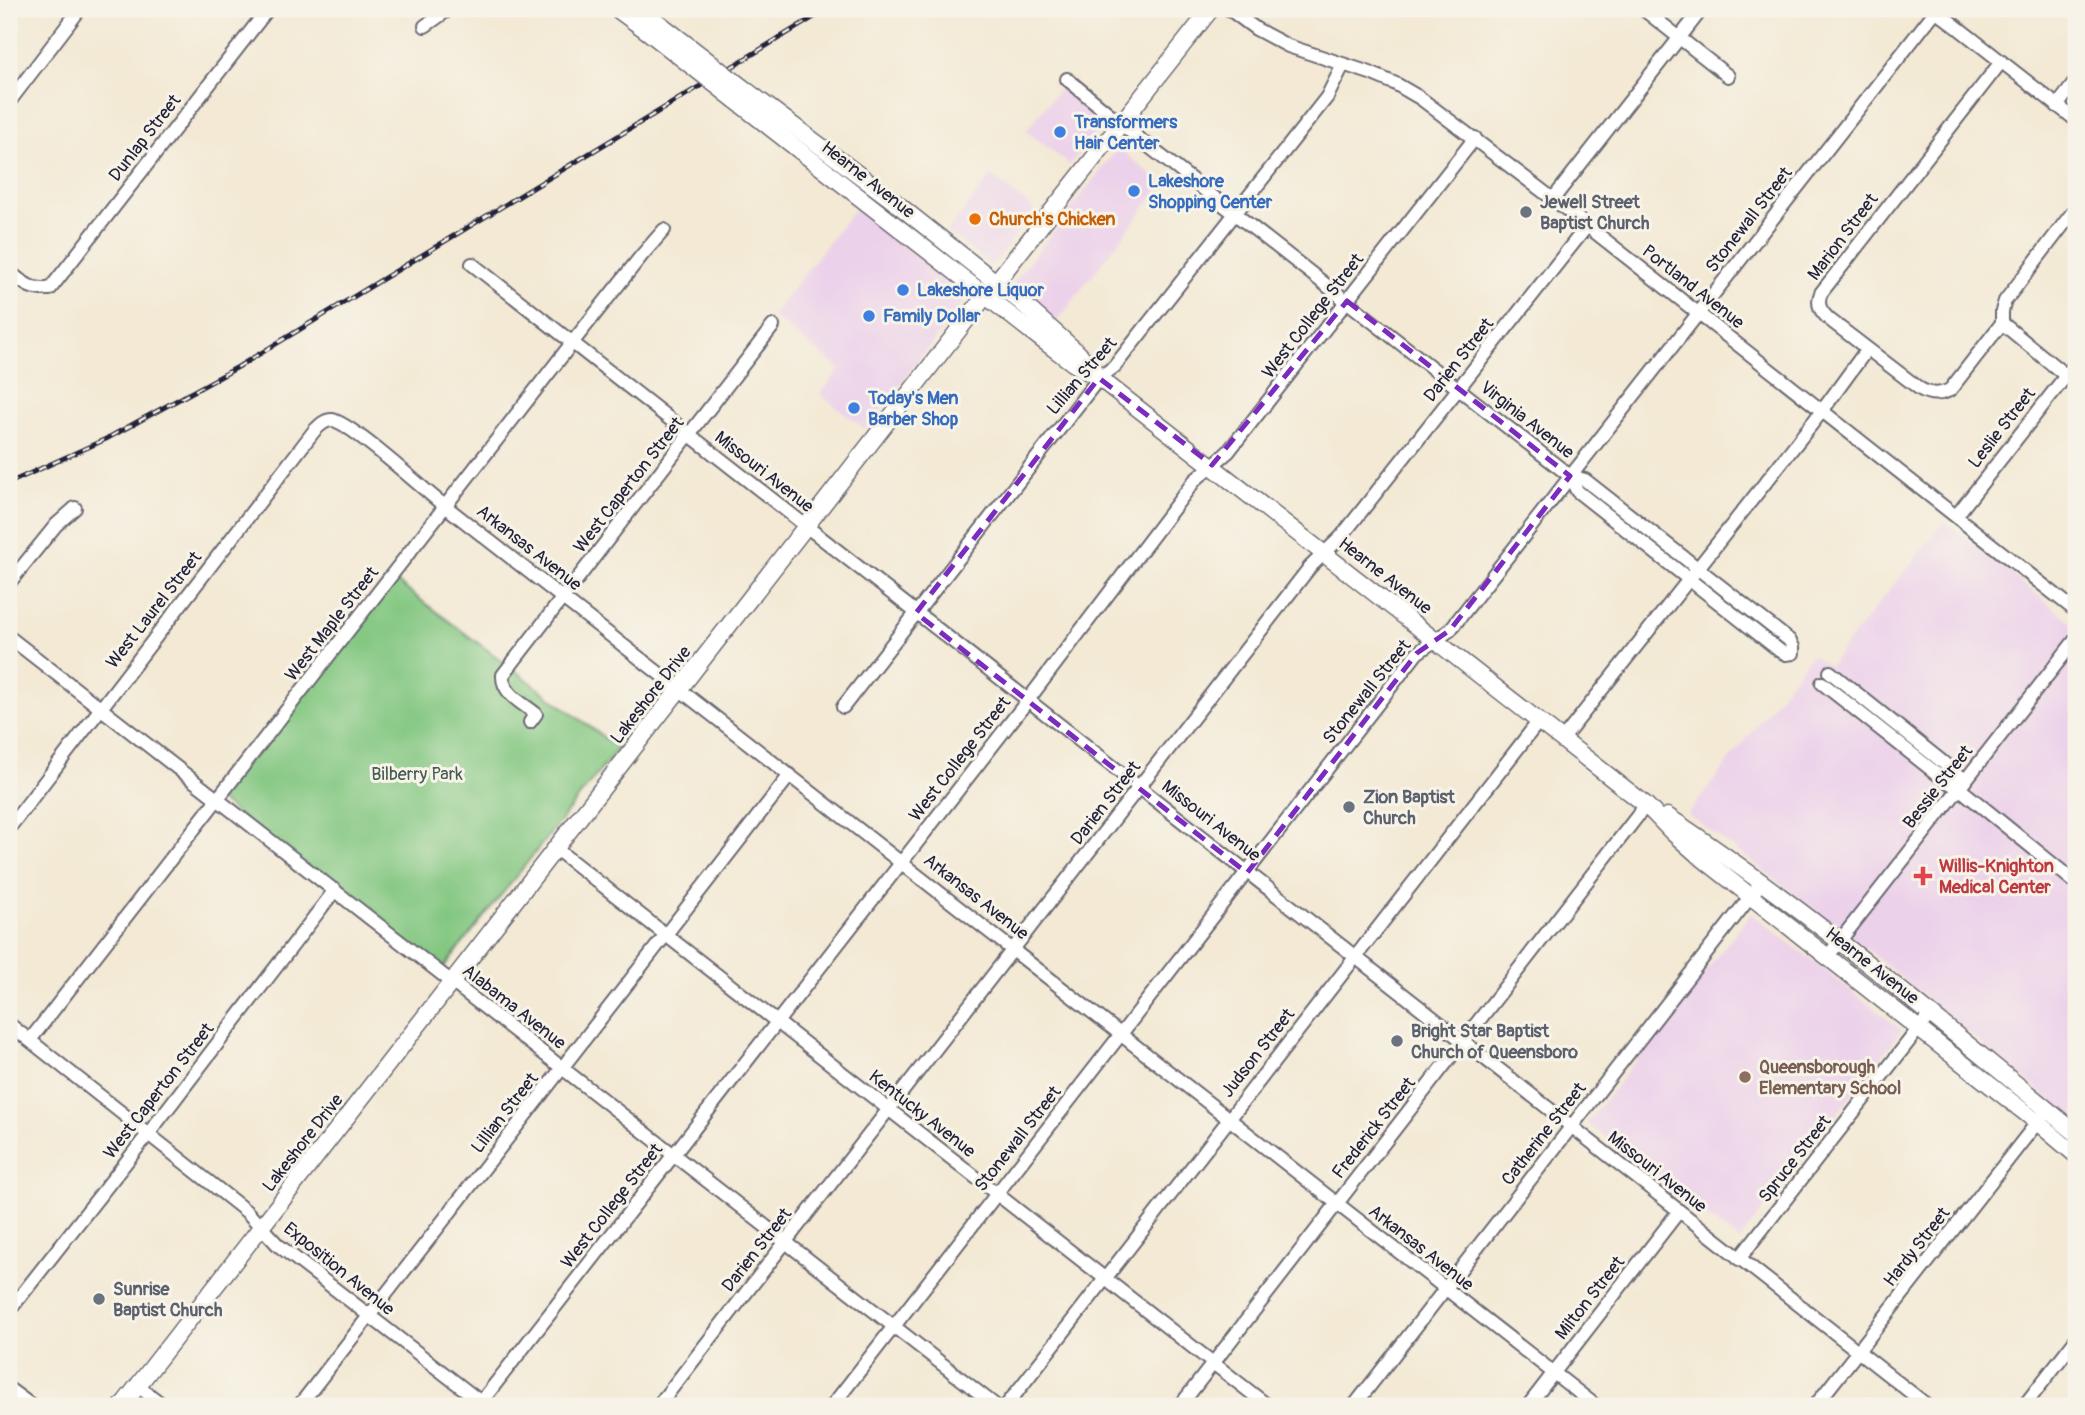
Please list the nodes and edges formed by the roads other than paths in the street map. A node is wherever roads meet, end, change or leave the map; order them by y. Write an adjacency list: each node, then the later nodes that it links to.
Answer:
1 (80, 9): 20 (street)
2 (268, 9): 33 (street, Dunlap Street)
3 (449, 9): 11 (street)
4 (617, 9): 12 (main road, Hearne Avenue)
5 (641, 9): 12 (main road, Hearne Avenue)
6 (1211, 9): 23 (main road, Lakeshore Drive)
7 (1229, 9): 15 (street, Portland Avenue)
8 (1643, 9): 13 (street)
9 (1702, 9): 13 (street)
10 (1936, 9): 14 (street); 37 (street, Stonewall Street)
11 (425, 26)
12 (653, 27): 19 (main road, Hearne Avenue, bridge)
13 (1680, 37): 16 (street); 26 (street)
14 (2001, 62): 21 (street); 38 (street, Marion Street)
15 (1343, 65): 24 (street, Portland Avenue); 29 (street, Lillian Street)
16 (1728, 76)
17 (1067, 79): 23 (street, Virginia Avenue)
18 (2076, 81): 21 (street)
19 (741, 95): 25 (main road, Hearne Avenue); 28 (main road, Hearne Avenue)
20 (9, 102)
21 (2057, 106): 22 (street)
22 (2076, 120)
23 (1121, 122): 29 (street, Virginia Avenue); 34 (main road, Lakeshore Drive)
24 (1475, 138): 26 (street, Portland Avenue); 36 (street, West College Street)
25 (887, 196): 28 (main road); 34 (main road, Hearne Avenue)
26 (1553, 199): 30 (street, Portland Avenue)
27 (2076, 208): 38 (street)
28 (874, 211): 35 (main road, Hearne Avenue)
29 (1236, 214): 36 (street, Virginia Avenue); 43 (street, Lillian Street)
30 (1587, 226): 37 (street, Portland Avenue); 45 (street, Darien Street)
31 (664, 230): 40 (street, West Maple Street)
32 (472, 264): 40 (street, Missouri Avenue)
33 (9, 272)
34 (996, 282): 35 (main road, Lakeshore Drive); 43 (main road, Hearne Avenue)
35 (985, 296): 43 (main road, Hearne Avenue); 54 (main road, Lakeshore Drive)
36 (1347, 301): 45 (street, Virginia Avenue); 49 (street, West College Street)
37 (1698, 313): 46 (street, Portland Avenue); 50 (street, Stonewall Street)
38 (2002, 323): 44 (street)
39 (772, 326): 48 (street, West Caperton Street)
40 (572, 343): 48 (street, Missouri Avenue); 51 (street, West Maple Street)
41 (1862, 356): 46 (street)
42 (2076, 363): 44 (street, Leslie Street)
43 (1100, 378): 49 (main road, Hearne Avenue); 61 (street, Lillian Street)
44 (2071, 380): 53 (street, Leslie Street)
45 (1458, 389): 50 (street, Virginia Avenue); 55 (street, Darien Street)
46 (1822, 411): 53 (street, Portland Avenue); 56 (street)
47 (331, 420): 51 (street, Arkansas Avenue); 70 (street, West Laurel Street)
48 (689, 435): 54 (street, Missouri Avenue); 59 (street, West Caperton Street)
49 (1212, 465): 55 (main road, Hearne Avenue); 68 (street, West College Street)
50 (1570, 476): 56 (street, Virginia Avenue); 57 (street, Virginia Avenue); 64 (street, Stonewall Street)
51 (446, 506): 59 (street, Arkansas Avenue); 77 (street, West Maple Street)
52 (75, 508): 58 (street)
53 (1956, 516): 60 (street, Portland Avenue)
54 (806, 527): 61 (street, Missouri Avenue); 67 (main road, Lakeshore Drive)
55 (1325, 554): 64 (main road, Hearne Avenue); 76 (street, Darien Street)
56 (1697, 568): 57 (street); 57 (street, Virginia Avenue)
57 (1689, 578): 73 (street)
58 (9, 583)
59 (564, 598): 67 (street, Arkansas Avenue); 72 (street, West Caperton Street)
60 (2076, 611)
61 (916, 612): 68 (street, Missouri Avenue); 69 (street, Lillian Street)
62 (9, 637): 70 (street, Alabama Avenue)
63 (2076, 639): 75 (street, Bessie Street)
64 (1435, 640): 71 (main road, Hearne Avenue); 82 (street, Stonewall Street)
65 (1830, 672): 75 (street)
66 (1822, 683): 75 (street)
67 (680, 689): 74 (street, Arkansas Avenue); 80 (main road, Lakeshore Drive)
68 (1028, 700): 76 (street, Missouri Avenue); 81 (street, West College Street)
69 (843, 707)
70 (101, 708): 77 (street, Alabama Avenue); 79 (street, West Laurel Street)
71 (1539, 721): 73 (main road, Hearne Avenue); 90 (street, Judson Street)
72 (530, 722)
73 (1562, 740): 78 (main road, Hearne Avenue)
74 (790, 775): 81 (street, Arkansas Avenue); 87 (street, Lillian Street)
75 (1962, 784): 84 (street); 88 (street, Bessie Street)
76 (1139, 788): 82 (street, Missouri Avenue); 89 (street, Darien Street)
77 (218, 799): 85 (street, Alabama Avenue); 98 (street, West Maple Street)
78 (1646, 805): 83 (main road, Hearne Avenue); 86 (main road, Hearne Avenue); 99 (street, Frederick Street)
79 (9, 828)
80 (556, 849): 87 (street, Kentucky Avenue); 92 (main road, Lakeshore Drive)
81 (902, 862): 89 (street, Arkansas Avenue); 94 (street, West College Street)
82 (1247, 873): 90 (street, Missouri Avenue); 97 (street, Stonewall Street)
83 (1761, 883): 86 (street, Catherine Street); 88 (main road, Hearne Avenue)
84 (2076, 883)
85 (335, 891): 92 (street, Alabama Avenue); 107 (street, West Caperton Street)
86 (1751, 896): 91 (main road, Hearne Avenue); 106 (street, Catherine Street)
87 (666, 934): 94 (street, Kentucky Avenue); 100 (street, Lillian Street)
88 (1839, 943): 91 (street, Bessie Street); 93 (main road, Hearne Avenue)
89 (1014, 949): 97 (street, Arkansas Avenue); 103 (street, Darien Street)
90 (1355, 957): 99 (street, Missouri Avenue); 105 (street, Judson Street)
91 (1828, 957): 96 (main road, Hearne Avenue)
92 (452, 982): 100 (street, Alabama Avenue); 114 (main road, Lakeshore Drive)
93 (1930, 1014): 96 (street, Spruce Street); 101 (main road, Hearne Avenue)
94 (778, 1022): 103 (street, Kentucky Avenue); 109 (street, West College Street)
95 (9, 1024): 98 (street, Exposition Avenue)
96 (1919, 1028): 102 (main road, Hearne Avenue); 116 (street, Spruce Street)
97 (1122, 1034): 105 (street, Arkansas Avenue); 111 (street, Stonewall Street)
98 (30, 1041): 107 (street, Exposition Avenue)
99 (1463, 1042): 106 (street, Missouri Avenue); 112 (street, Frederick Street)
100 (563, 1068): 109 (street, Alabama Avenue); 120 (street, Lillian Street)
101 (2008, 1076): 102 (main road); 104 (main road, Hearne Avenue)
102 (1997, 1090): 104 (main road, Hearne Avenue)
103 (889, 1110): 111 (street, Kentucky Avenue); 115 (street, Darien Street)
104 (2042, 1115): 108 (main road, Hearne Avenue); 110 (main road, Hearne Avenue); 123 (street, Hardy Street)
105 (1229, 1119): 112 (street, Arkansas Avenue); 117 (street, Judson Street)
106 (1572, 1127): 113 (street, Missouri Avenue); 118 (street, Catherine Street)
107 (149, 1133): 114 (street, Exposition Avenue); 119 (street, West Caperton Street)
108 (2076, 1133)
109 (674, 1155): 115 (street, Alabama Avenue); 128 (street, West College Street)
110 (2076, 1155)
111 (997, 1195): 117 (street, Kentucky Avenue); 121 (street, Stonewall Street)
112 (1337, 1204): 118 (street, Arkansas Avenue); 124 (street, Frederick Street)
113 (1679, 1211): 116 (street, Missouri Avenue); 125 (street, Milton Street)
114 (261, 1228): 120 (street, Exposition Avenue); 126 (main road, Lakeshore Drive)
115 (785, 1243): 121 (street, Alabama Avenue); 133 (street, Darien Street)
116 (1739, 1259): 123 (street, Missouri Avenue)
117 (1106, 1278): 124 (street, Kentucky Avenue); 136 (street, Judson Street)
118 (1446, 1289): 125 (street, Arkansas Avenue); 139 (street, Catherine Street)
119 (9, 1311)
120 (369, 1316): 128 (street, Exposition Avenue); 132 (street, Lillian Street)
121 (894, 1327): 134 (street, Stonewall Street); 135 (street, Alabama Avenue)
122 (2076, 1339): 144 (street)
123 (1858, 1352): 142 (street, Hardy Street); 143 (street, Missouri Avenue)
124 (1214, 1363): 137 (street, Frederick Street); 138 (street, Kentucky Avenue)
125 (1554, 1373): 140 (street, Milton Street); 141 (street, Arkansas Avenue)
126 (138, 1386): 130 (main road, Lakeshore Drive); 131 (street)
127 (9, 1388): 129 (street)
128 (482, 1405)
129 (32, 1406)
130 (122, 1406)
131 (164, 1406)
132 (299, 1406)
133 (658, 1406)
134 (832, 1406)
135 (996, 1406)
136 (1006, 1406)
137 (1180, 1406)
138 (1268, 1406)
139 (1354, 1406)
140 (1528, 1406)
141 (1596, 1406)
142 (1815, 1406)
143 (1928, 1406)
144 (2024, 1406)

